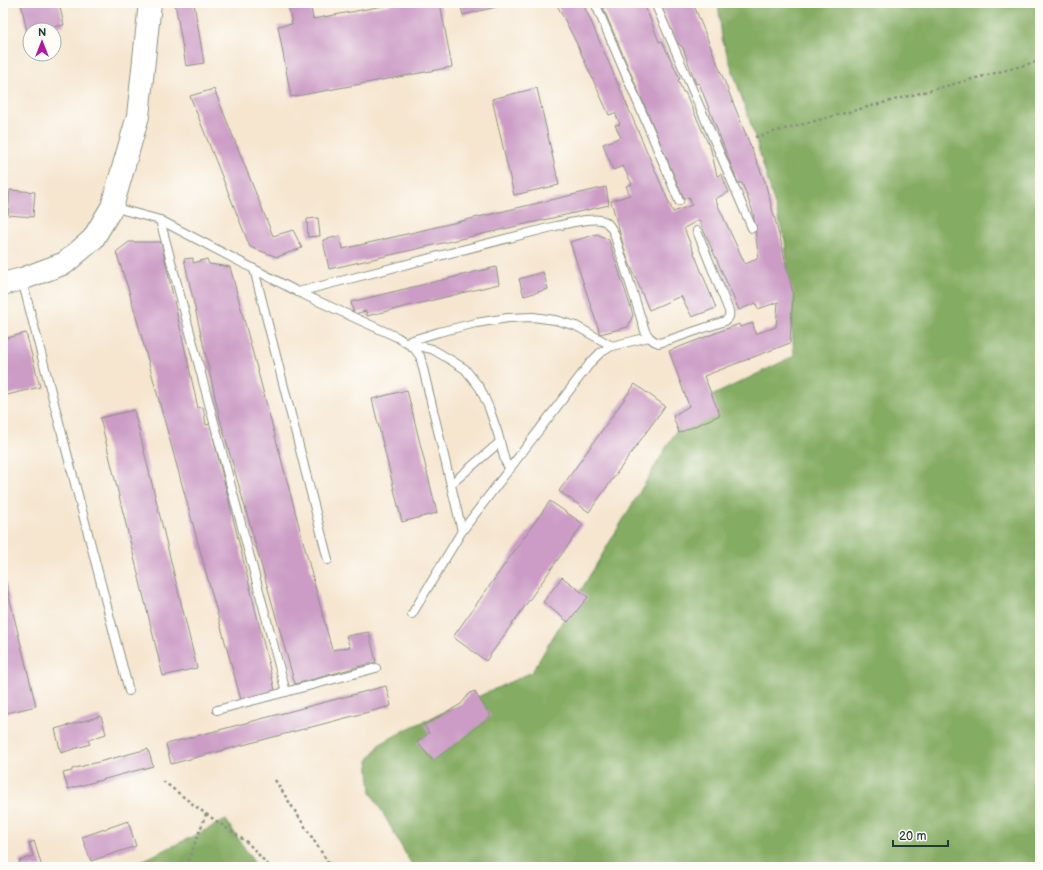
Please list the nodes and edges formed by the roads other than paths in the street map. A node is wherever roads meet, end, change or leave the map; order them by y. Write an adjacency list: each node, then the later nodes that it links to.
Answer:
1 (150, 3): 5 (main road)
2 (596, 3): 4 (lane)
3 (655, 3): 7 (lane)
4 (679, 201)
5 (112, 207): 6 (lane); 10 (main road)
6 (160, 220): 9 (lane); 23 (lane)
7 (752, 228)
8 (698, 231): 12 (lane)
9 (254, 269): 11 (lane); 19 (lane)
10 (12, 281): 22 (lane)
11 (298, 292): 12 (lane); 13 (lane)
12 (649, 337): 14 (lane)
13 (406, 342): 14 (lane); 15 (lane); 17 (lane)
14 (612, 346): 16 (lane)
15 (500, 442): 16 (lane); 17 (lane)
16 (510, 469): 18 (lane)
17 (451, 484): 18 (lane)
18 (462, 531): 20 (lane)
19 (328, 560)
20 (412, 614)
21 (376, 668): 23 (lane)
22 (129, 690)
23 (286, 692): 24 (lane)
24 (217, 710)

